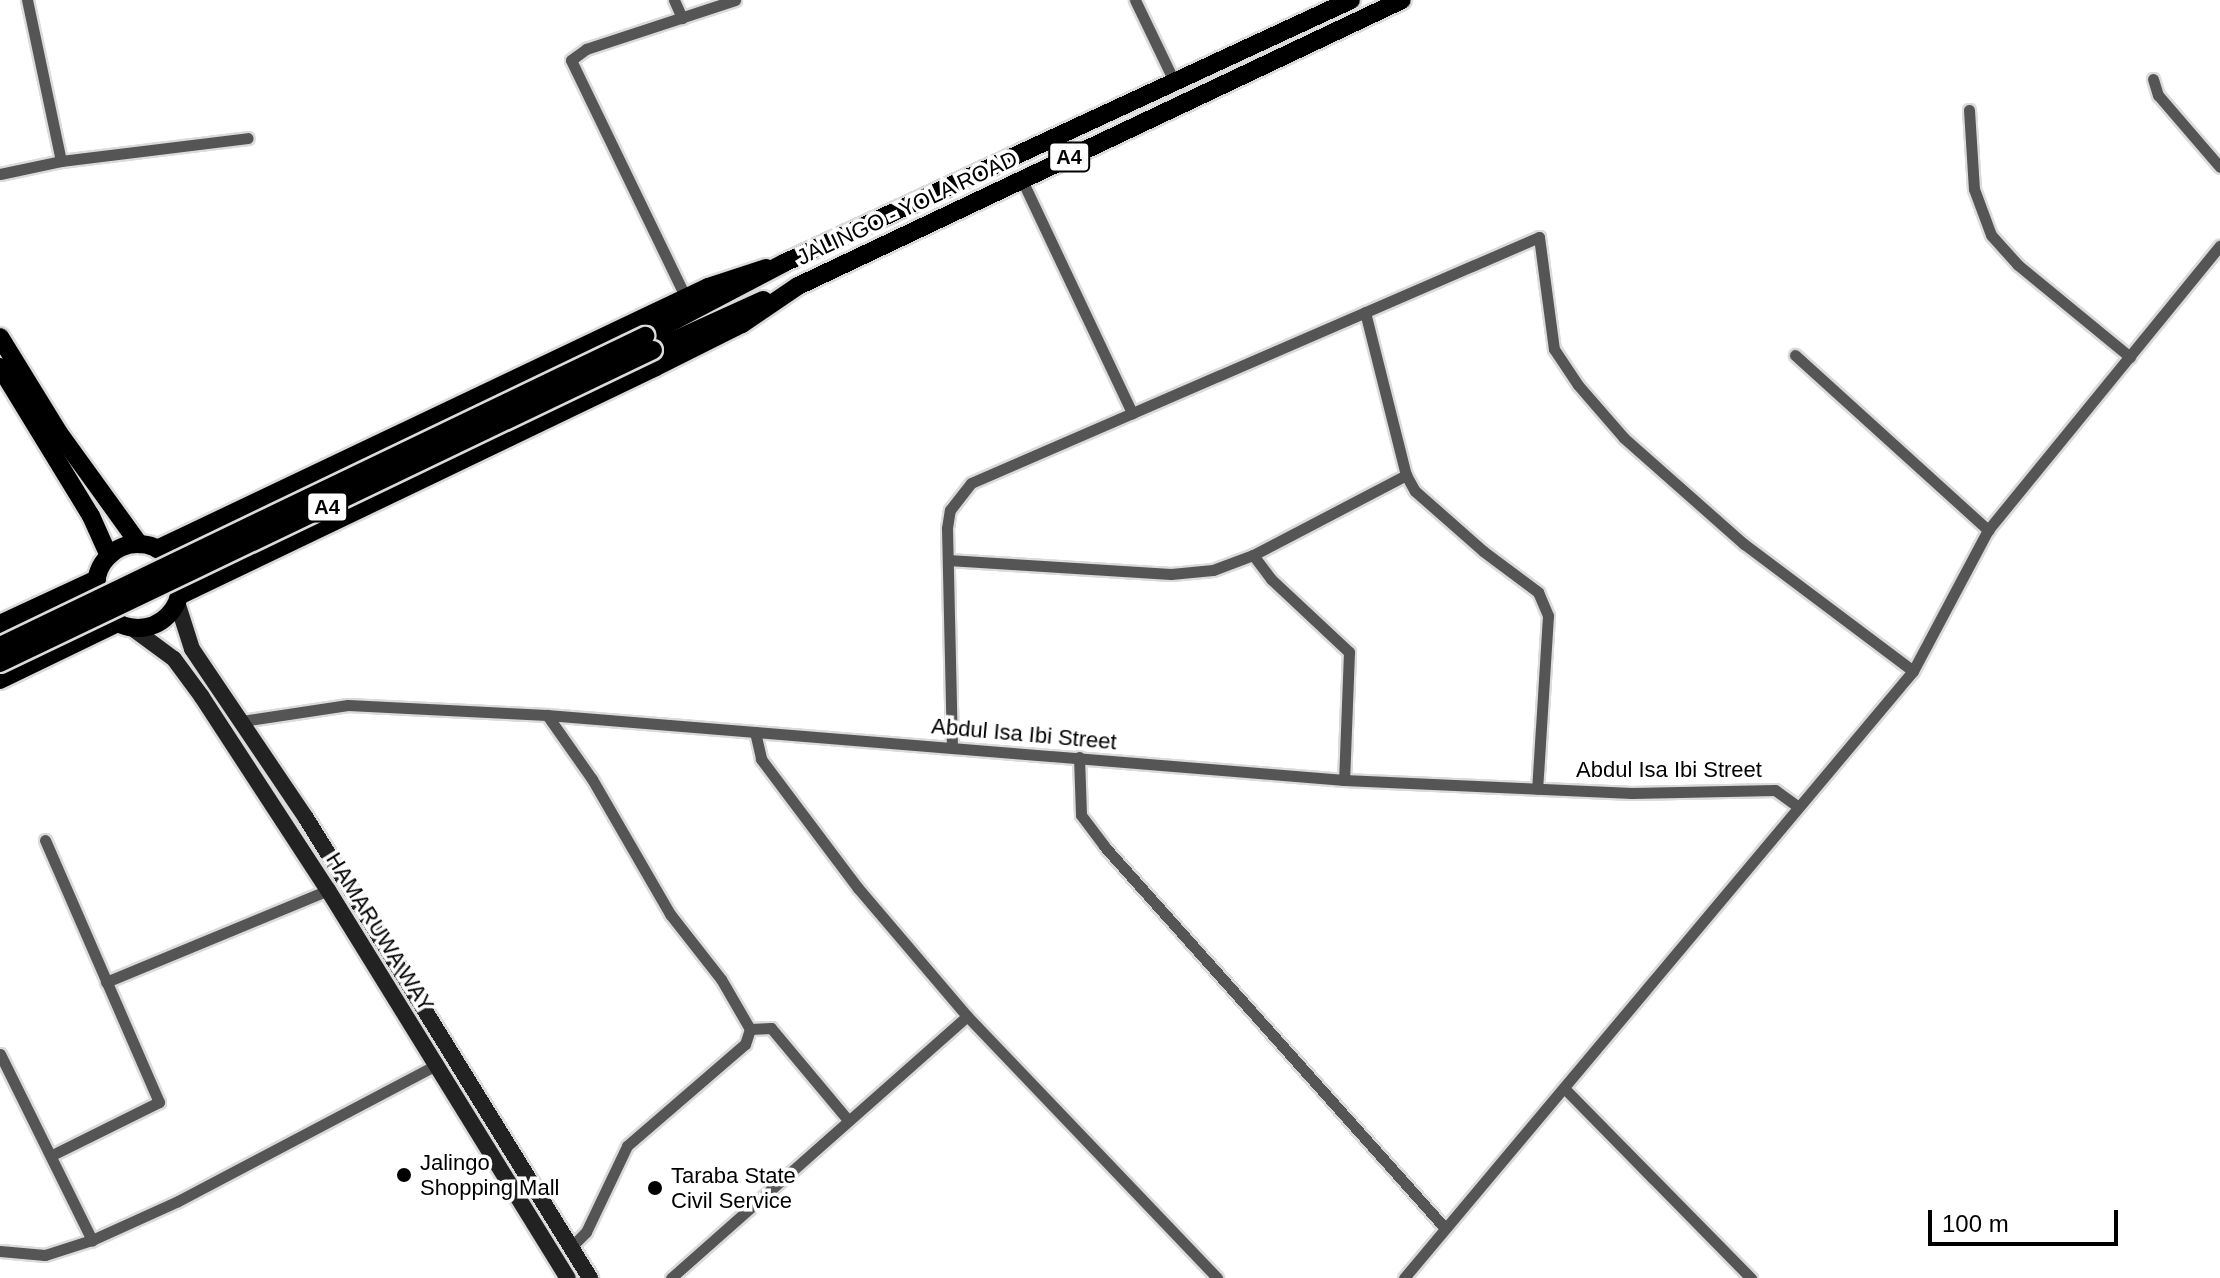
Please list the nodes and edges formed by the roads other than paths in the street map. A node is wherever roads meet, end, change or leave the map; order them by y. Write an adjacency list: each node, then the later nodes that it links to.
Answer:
1 (27, 0): 12 (street)
2 (674, 0): 7 (street)
3 (735, 0): 7 (street)
4 (1135, 0): 9 (street)
5 (1351, 0): 9 (main road, A4)
6 (1402, 0): 15 (main road, JALINGO - YOLA ROAD / A4)
7 (682, 18): 19 (street)
8 (2153, 79): 13 (street)
9 (1174, 81): 17 (main road, A4)
10 (1969, 110): 24 (street)
11 (248, 138): 12 (street)
12 (61, 161): 14 (street)
13 (2220, 167)
14 (0, 174)
15 (1022, 180): 18 (main road, JALINGO - YOLA ROAD / A4); 26 (street)
16 (2220, 246): 24 (street)
17 (784, 263): 19 (main road, A4); 22 (main road, A4)
18 (798, 286): 22 (main road, A4); 34 (main road, JALINGO - YOLA ROAD / A4)
19 (686, 298): 29 (main road, A4)
20 (1365, 312): 26 (street); 27 (street); 39 (street)
21 (0, 337): 29 (main road)
22 (649, 343): 37 (main road, A4, bridge); 38 (main road, A4, bridge)
23 (1795, 355): 28 (street)
24 (2130, 357): 28 (street)
25 (0, 367): 31 (main road)
26 (1132, 413): 32 (street)
27 (1406, 475): 30 (street); 47 (street)
28 (1988, 530): 39 (street)
29 (148, 547): 31 (main road, A4); 34 (main road)
30 (1253, 555): 32 (street); 46 (street)
31 (109, 556): 33 (main road)
32 (948, 560): 44 (street)
33 (97, 579): 35 (main road); 36 (main road)
34 (178, 599): 36 (main road, A4); 42 (main road)
35 (0, 624)
36 (125, 625): 40 (main road, A4); 50 (main road, HAMARUWA WAY)
37 (0, 646)
38 (0, 663)
39 (1913, 671): 48 (street)
40 (0, 680)
41 (547, 715): 42 (street, Abdul Isa Ibi Street); 43 (street, Abdul Isa Ibi Street); 53 (street)
42 (242, 721): 61 (main road)
43 (755, 732): 44 (street, Abdul Isa Ibi Street); 52 (street)
44 (952, 748): 45 (street, Abdul Isa Ibi Street)
45 (1079, 757): 46 (street, Abdul Isa Ibi Street); 59 (street)
46 (1344, 780): 47 (street, Abdul Isa Ibi Street)
47 (1537, 789): 48 (street, Abdul Isa Ibi Street)
48 (1798, 807): 56 (street)
49 (45, 840): 51 (street)
50 (328, 890): 51 (street); 55 (main road, HAMARUWA WAY)
51 (106, 982): 58 (street)
52 (967, 1016): 57 (street); 66 (street)
53 (750, 1029): 57 (street); 61 (street)
54 (0, 1054): 58 (street)
55 (438, 1064): 60 (street); 63 (main road, HAMARUWA WAY)
56 (1564, 1088): 59 (street); 68 (street)
57 (848, 1120): 65 (street)
58 (52, 1155): 60 (street)
59 (1445, 1228): 67 (street)
60 (92, 1240): 62 (street)
61 (572, 1246): 64 (main road)
62 (0, 1251)
63 (568, 1278)
64 (590, 1278)
65 (671, 1278)
66 (1217, 1278)
67 (1404, 1278)
68 (1751, 1278)

